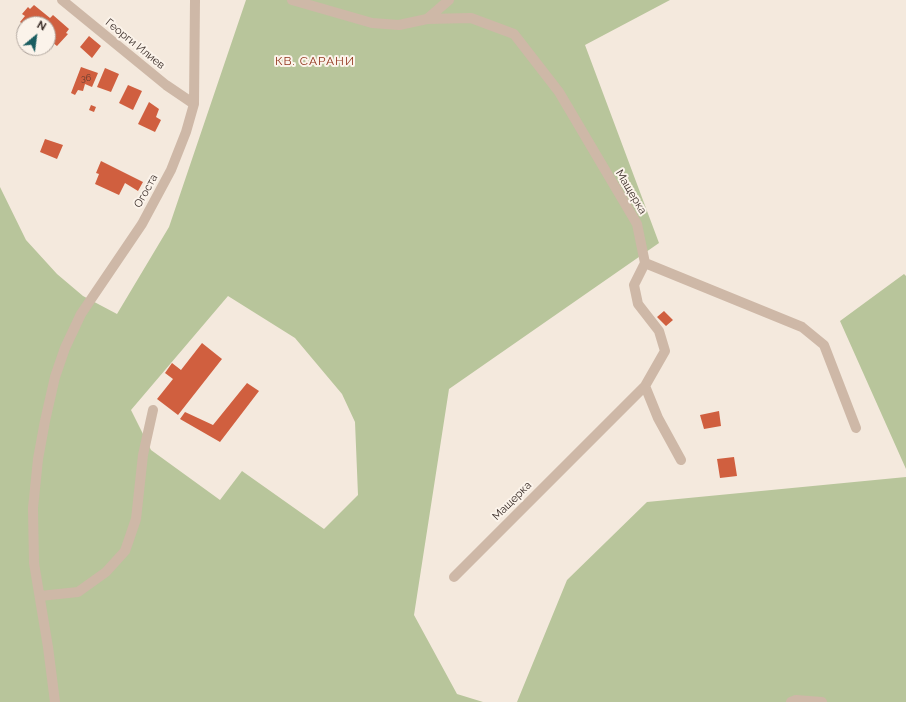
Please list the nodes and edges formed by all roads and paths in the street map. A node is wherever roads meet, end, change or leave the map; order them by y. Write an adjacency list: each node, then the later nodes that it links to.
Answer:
1 (62, 0): 6 (street, Георги Илиев)
2 (195, 0): 6 (street, Огоста)
3 (292, 0): 5 (street, Мащерка)
4 (449, 0): 5 (street)
5 (427, 19): 7 (street, Мащерка)
6 (194, 104): 13 (street, Огоста)
7 (645, 263): 8 (street, Мащерка); 10 (street)
8 (645, 386): 11 (street); 12 (street, Мащерка)
9 (153, 410): 13 (street)
10 (856, 428)
11 (681, 460)
12 (454, 577)
13 (40, 596): 14 (street, Огоста)
14 (55, 702)
15 (791, 702): 16 (street)
16 (822, 702)

